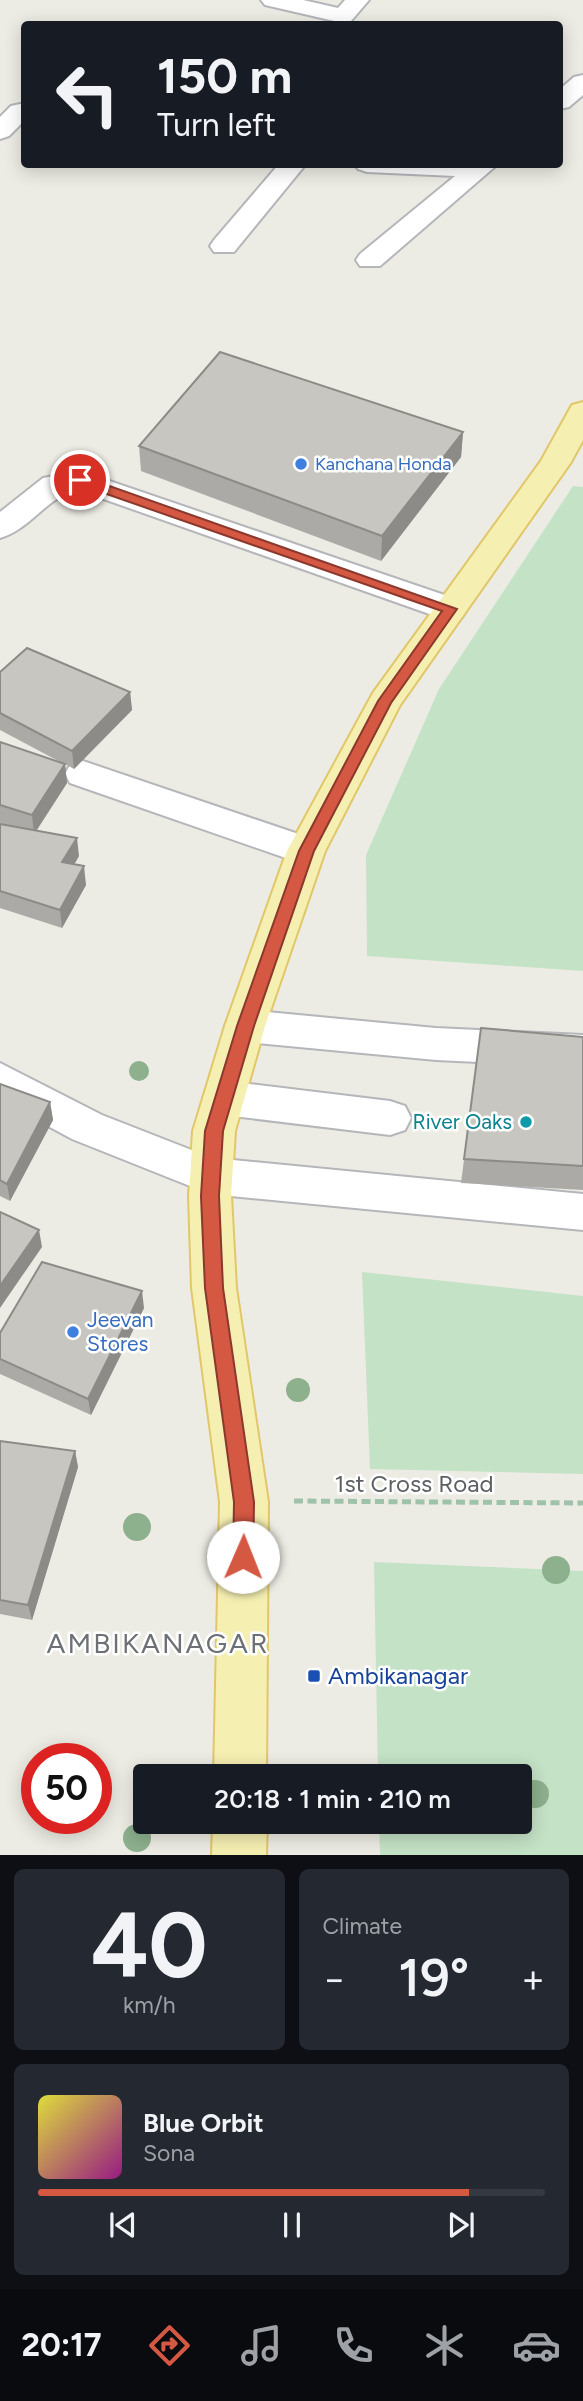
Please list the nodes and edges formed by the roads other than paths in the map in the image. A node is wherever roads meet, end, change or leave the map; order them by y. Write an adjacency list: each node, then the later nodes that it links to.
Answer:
1 (273, 0): 2 (street)
2 (357, 0)
3 (583, 82): 4 (street)
4 (563, 99)
5 (15, 109): 6 (street)
6 (0, 131)
7 (290, 168): 9 (street)
8 (481, 168): 10 (street)
9 (224, 246)
10 (370, 260)
11 (583, 411): 14 (main road)
12 (13, 503): 13 (street); 14 (street)
13 (0, 528)
14 (450, 609): 16 (main road)
15 (83, 774): 16 (street)
16 (306, 851): 17 (main road)
17 (245, 1026): 18 (street); 20 (main road)
18 (583, 1051)
19 (0, 1080): 22 (street)
20 (224, 1098): 21 (street); 22 (main road)
21 (390, 1118)
22 (210, 1176): 23 (street); 24 (main road)
23 (583, 1212)
24 (240, 1764)
25 (240, 1834): 26 (main road)
26 (239, 1855)

